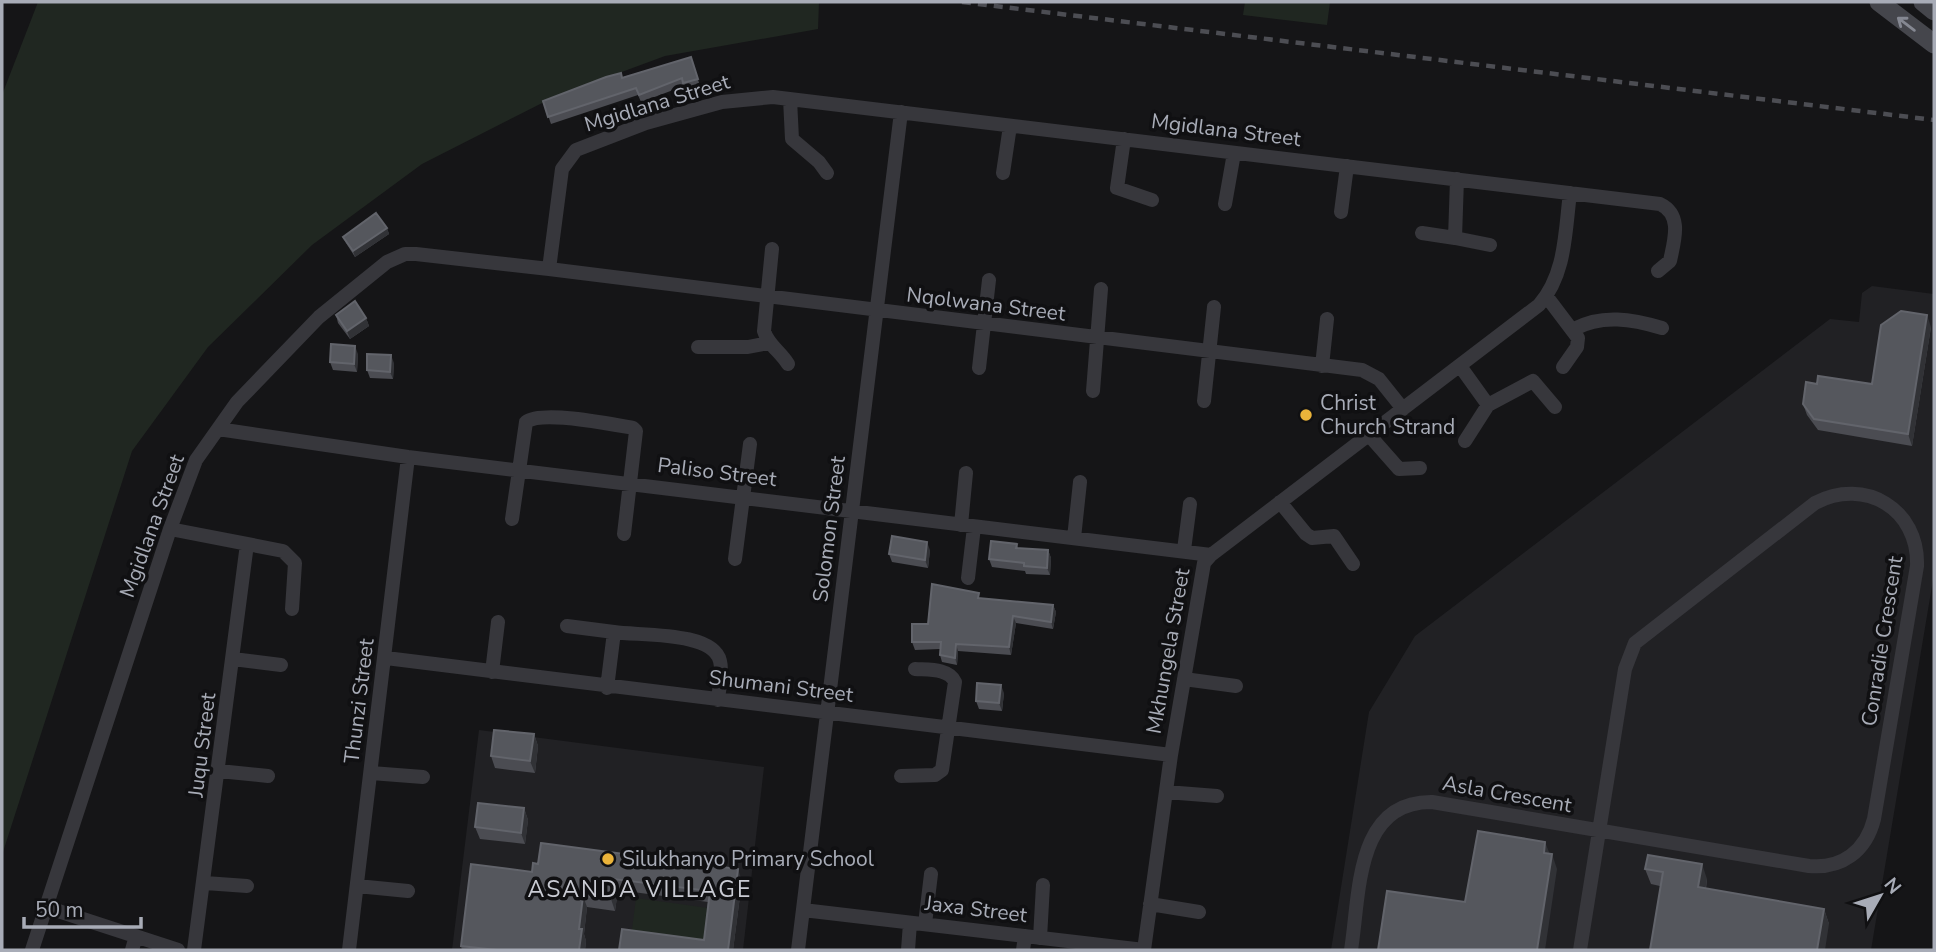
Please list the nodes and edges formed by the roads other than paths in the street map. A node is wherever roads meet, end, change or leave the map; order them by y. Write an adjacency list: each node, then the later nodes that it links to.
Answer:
1 (1879, 2): 4 (main road, one-way to 1)
2 (1923, 2): 3 (main road)
3 (1934, 11)
4 (1934, 44)
5 (790, 99): 6 (street, Mgidlana Street); 11 (street); 22 (street, Mgidlana Street)
6 (901, 113): 7 (street, Mgidlana Street); 29 (street, Solomon Street)
7 (1010, 126): 8 (street, Mgidlana Street); 12 (street)
8 (1124, 139): 9 (street, Mgidlana Street); 15 (street)
9 (1234, 153): 10 (street, Mgidlana Street); 16 (street)
10 (1347, 166): 13 (street, Mgidlana Street); 17 (street)
11 (827, 173)
12 (1003, 173)
13 (1457, 179): 14 (street, Mgidlana Street); 19 (street)
14 (1570, 193): 23 (street, Mgidlana Street); 26 (street, Mkhungela Street)
15 (1152, 200)
16 (1225, 204)
17 (1341, 212)
18 (1422, 233): 19 (street)
19 (1455, 238): 20 (street)
20 (1490, 244)
21 (772, 249): 27 (street)
22 (548, 269): 27 (street, Nqolwana Street); 48 (street, Mgidlana Street)
23 (1658, 271)
24 (989, 280): 31 (street)
25 (1101, 289): 34 (street)
26 (1547, 297): 33 (street); 40 (street, Mkhungela Street)
27 (769, 298): 29 (street, Nqolwana Street); 35 (street)
28 (1214, 307): 37 (street)
29 (877, 312): 31 (street, Nqolwana Street); 61 (street, Solomon Street)
30 (1327, 318): 39 (street)
31 (983, 325): 34 (street, Nqolwana Street); 42 (street)
32 (1661, 328): 33 (street)
33 (1574, 329): 41 (street)
34 (1097, 339): 37 (street, Nqolwana Street); 43 (street)
35 (768, 343): 36 (street); 38 (street)
36 (698, 347)
37 (1210, 352): 39 (street, Nqolwana Street); 44 (street)
38 (788, 364)
39 (1322, 366): 47 (street, Nqolwana Street)
40 (1460, 366): 45 (street); 47 (street, Mkhungela Street)
41 (1563, 367)
42 (979, 368)
43 (1093, 391)
44 (1204, 401)
45 (1488, 405): 46 (street); 50 (street)
46 (1555, 407)
47 (1403, 409): 49 (street, Mkhungela Street)
48 (218, 429): 52 (street, Paliso Street); 64 (street, Mgidlana Street)
49 (1369, 435): 53 (street); 59 (street, Mkhungela Street)
50 (1465, 441)
51 (750, 444): 58 (street)
52 (408, 457): 54 (street, Paliso Street); 77 (street, Thunzi Street)
53 (1420, 468)
54 (518, 469): 57 (street, Paliso Street); 57 (street); 62 (street)
55 (966, 473): 63 (street)
56 (1080, 482): 66 (street)
57 (632, 483): 58 (street, Paliso Street); 65 (street)
58 (743, 496): 61 (street, Paliso Street); 70 (street)
59 (1280, 502): 69 (street, Mkhungela Street); 71 (street)
60 (1190, 504): 68 (street)
61 (852, 510): 63 (street, Paliso Street); 86 (street, Solomon Street)
62 (512, 519)
63 (968, 526): 66 (street, Paliso Street); 72 (street)
64 (170, 529): 67 (street); 104 (street, Mgidlana Street)
65 (624, 534)
66 (1074, 538): 68 (street, Paliso Street)
67 (247, 544): 73 (street); 78 (street, Juqu Street)
68 (1184, 550): 69 (street, Paliso Street)
69 (1211, 555): 82 (street, Mkhungela Street)
70 (735, 559)
71 (1353, 564)
72 (968, 578)
73 (292, 609)
74 (498, 622): 81 (street)
75 (567, 626): 76 (street)
76 (614, 632): 84 (street); 85 (street)
77 (386, 658): 81 (street, Shumani Street); 90 (street, Thunzi Street)
78 (233, 659): 79 (street); 89 (street, Juqu Street)
79 (281, 665)
80 (915, 669): 87 (street)
81 (492, 671): 84 (street, Shumani Street)
82 (1184, 680): 83 (street); 88 (street, Mkhungela Street)
83 (1236, 686)
84 (607, 688): 85 (street, Shumani Street)
85 (719, 700): 86 (street, Shumani Street)
86 (828, 712): 87 (street, Shumani Street); 105 (street, Solomon Street)
87 (947, 727): 88 (street, Shumani Street); 92 (street)
88 (1171, 755): 94 (street, Mkhungela Street)
89 (219, 772): 91 (street); 98 (street, Juqu Street)
90 (372, 773): 93 (street); 101 (street, Thunzi Street)
91 (268, 776)
92 (901, 776)
93 (423, 777)
94 (1166, 792): 95 (street); 103 (street, Mkhungela Street)
95 (1217, 796)
96 (1597, 830): 96 (street, Conradie Crescent); 118 (street, Asla Crescent); 119 (street, Conradie Crescent)
97 (931, 874): 107 (street)
98 (205, 883): 100 (street); 113 (street, Juqu Street)
99 (1043, 885): 108 (street)
100 (247, 886)
101 (357, 886): 102 (street); 114 (street, Thunzi Street)
102 (408, 891)
103 (1150, 904): 106 (street); 117 (street, Mkhungela Street)
104 (46, 907): 109 (street); 111 (street, Mgidlana Street)
105 (803, 910): 107 (street, Jaxa Street); 115 (street, Solomon Street)
106 (1199, 912)
107 (918, 924): 110 (street, Jaxa Street); 116 (street)
108 (1040, 938): 110 (street, Jaxa Street); 117 (street, Jaxa Street)
109 (134, 943): 112 (street)
110 (1024, 943)
111 (32, 950)
112 (178, 950)
113 (194, 950)
114 (349, 950)
115 (798, 950)
116 (908, 950)
117 (1144, 950)
118 (1351, 950)
119 (1580, 950)

